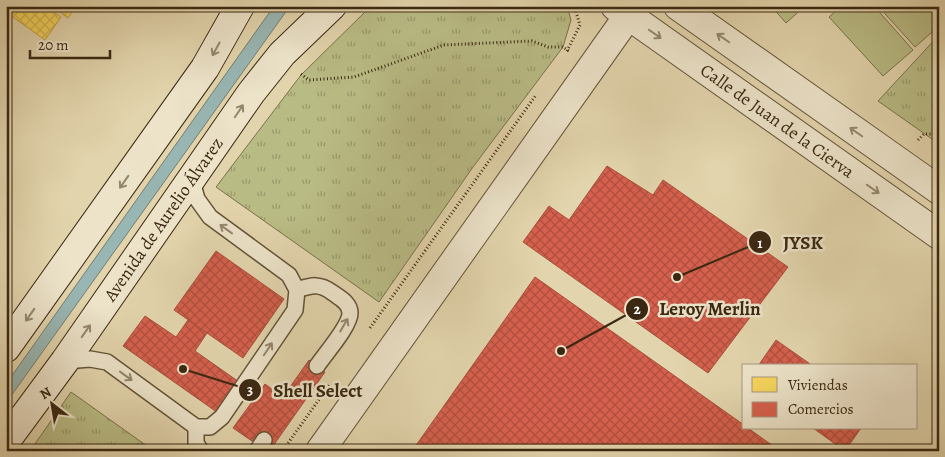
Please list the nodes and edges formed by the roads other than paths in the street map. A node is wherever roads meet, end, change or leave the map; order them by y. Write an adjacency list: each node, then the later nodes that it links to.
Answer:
1 (240, 6): 9 (street, one-way to 9)
2 (332, 6): 5 (street, Avenida de Aurelio Álvarez, one-way to 2)
3 (678, 6): 6 (street, Calle de Juan de la Cierva, one-way to 3)
4 (621, 11): 7 (street, Calle de Juan de la Cierva, one-way to 7); 15 (street)
5 (192, 181): 8 (lane, one-way to 5); 10 (street, Avenida de Aurelio Álvarez, one-way to 5)
6 (939, 190)
7 (939, 235)
8 (297, 290): 11 (lane, one-way to 8); 12 (lane, one-way to 8)
9 (6, 348)
10 (65, 361): 12 (lane, one-way to 12); 13 (street, Avenida de Aurelio Álvarez)
11 (317, 366)
12 (196, 427): 14 (lane)
13 (6, 441)
14 (201, 451)
15 (320, 451)

